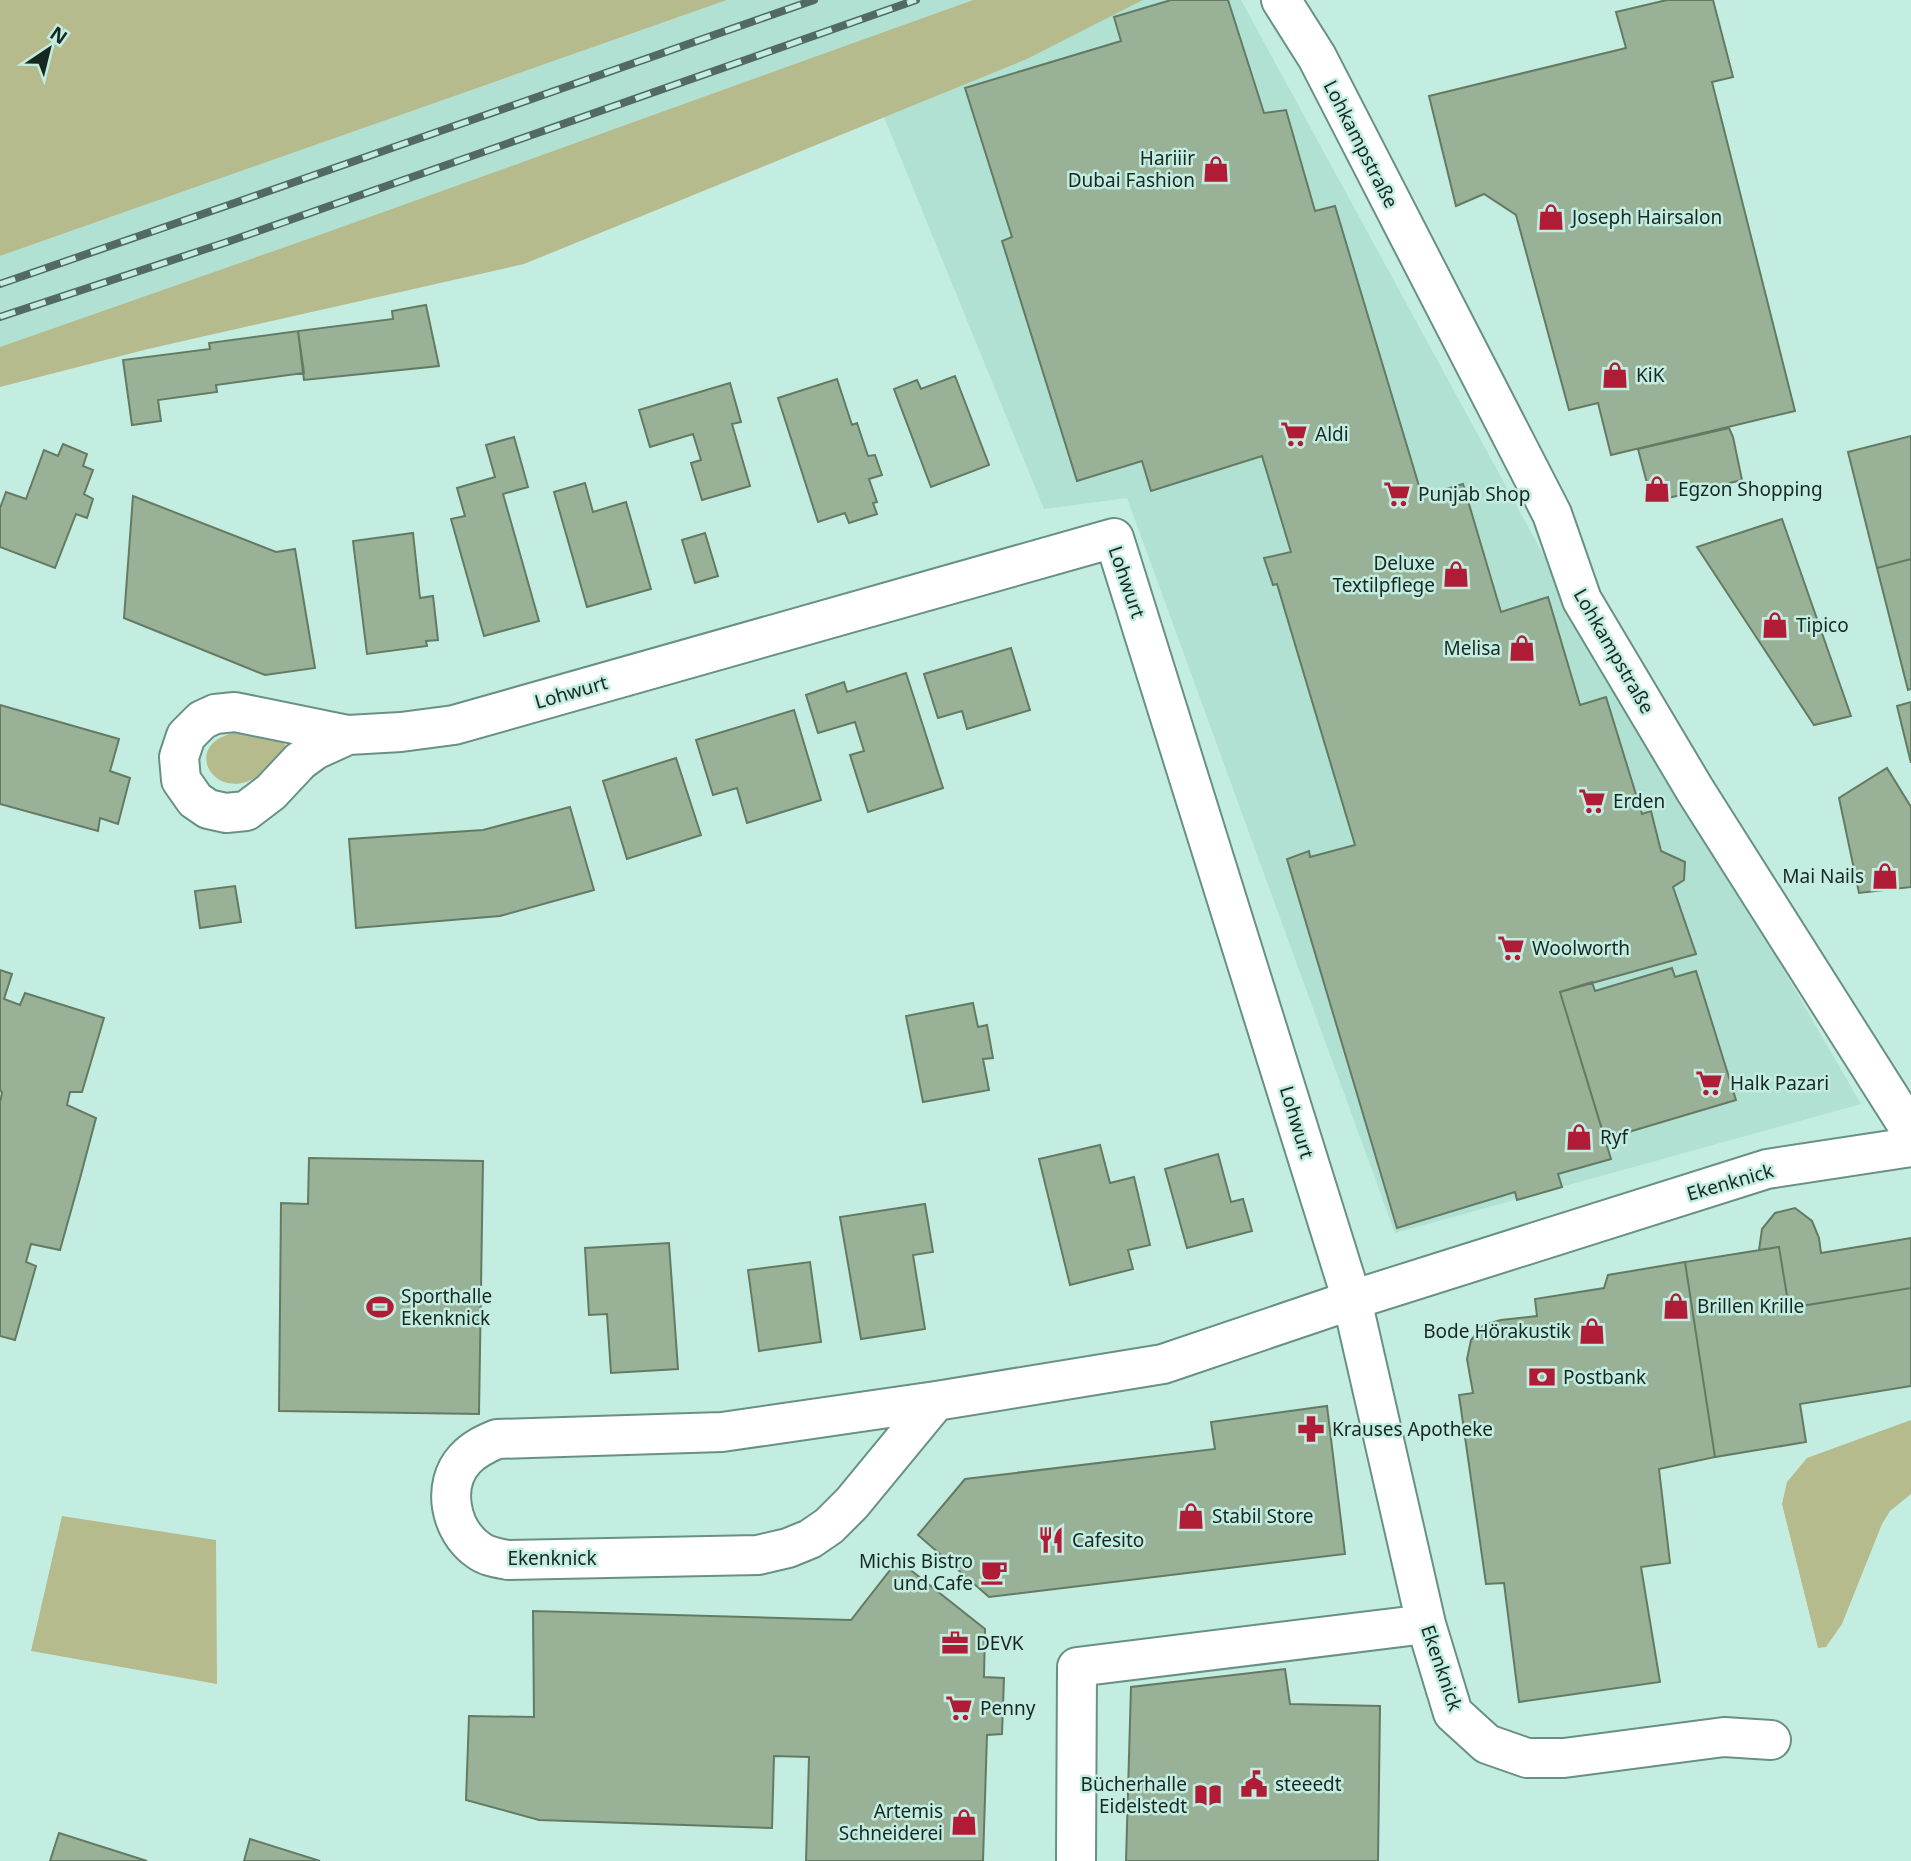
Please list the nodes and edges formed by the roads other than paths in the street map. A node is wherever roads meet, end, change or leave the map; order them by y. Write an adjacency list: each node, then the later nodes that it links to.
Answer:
1 (1281, 0): 3 (street, Lohkampstraße)
2 (348, 735): 5 (street, Lohwurt)
3 (1911, 1131)
4 (1911, 1147): 5 (street, Ekenknick)
5 (1352, 1300): 6 (street, Ekenknick); 7 (street, Ekenknick)
6 (936, 1401): 6 (street, Ekenknick)
7 (1426, 1624): 8 (street, Ekenknick); 9 (street)
8 (1771, 1740)
9 (1076, 1861)

